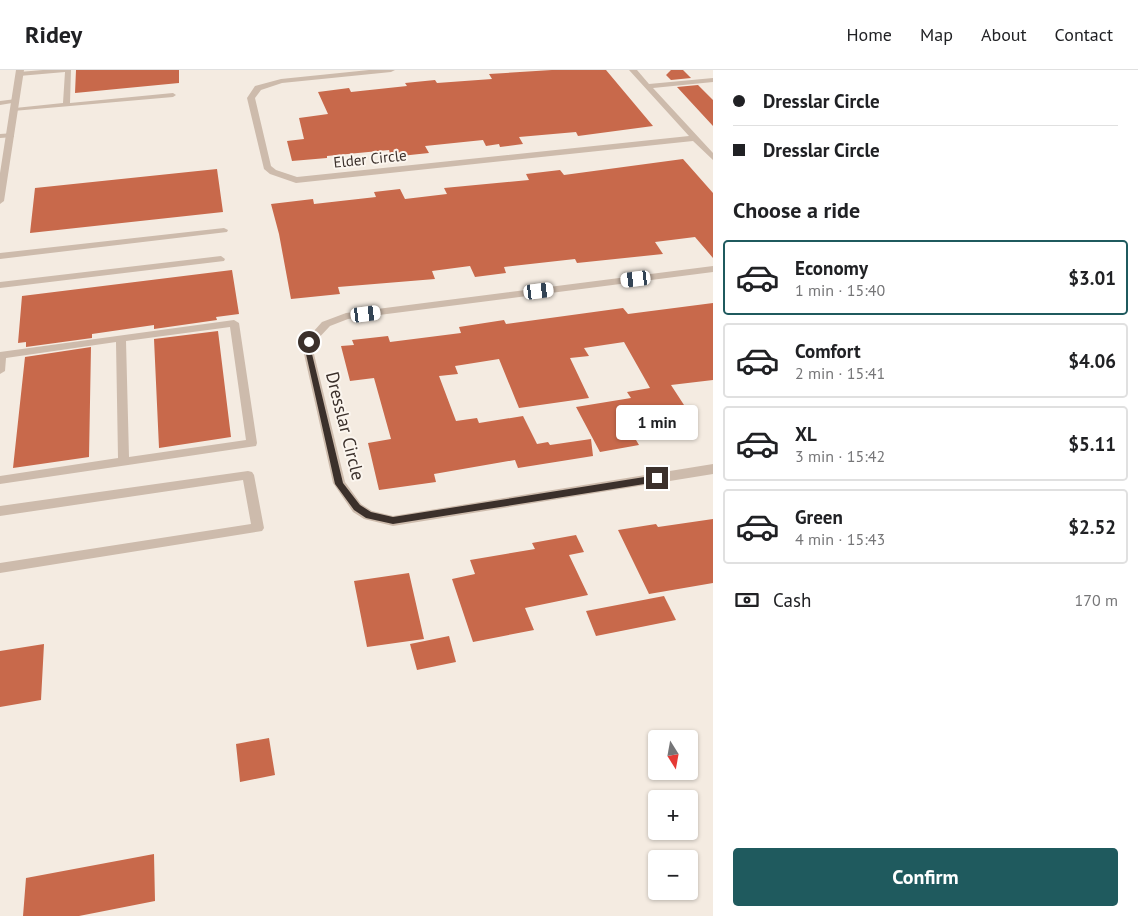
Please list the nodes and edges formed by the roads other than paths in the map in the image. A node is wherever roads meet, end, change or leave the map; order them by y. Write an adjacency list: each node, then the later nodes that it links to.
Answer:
1 (67, 70): 4 (lane); 9 (lane)
2 (391, 70): 13 (street, Elder Circle)
3 (633, 70): 6 (street)
4 (19, 72): 10 (street)
5 (713, 80): 6 (street)
6 (648, 86): 13 (street)
7 (173, 95): 9 (lane)
8 (0, 103): 10 (lane)
9 (66, 105): 10 (lane)
10 (15, 106): 11 (street)
11 (11, 135): 12 (lane); 15 (street)
12 (0, 136)
13 (695, 138): 14 (street)
14 (713, 158)
15 (2, 171): 16 (street)
16 (0, 201)
17 (224, 230): 18 (lane)
18 (0, 256)
19 (221, 259): 21 (lane)
20 (713, 269): 26 (street, Dresslar Circle)
21 (0, 285)
22 (121, 339): 23 (lane); 25 (lane); 25 (lane)
23 (1, 355): 24 (lane)
24 (0, 371)
25 (124, 462): 27 (lane)
26 (713, 470)
27 (0, 480)
28 (0, 511): 29 (lane)
29 (0, 568)

